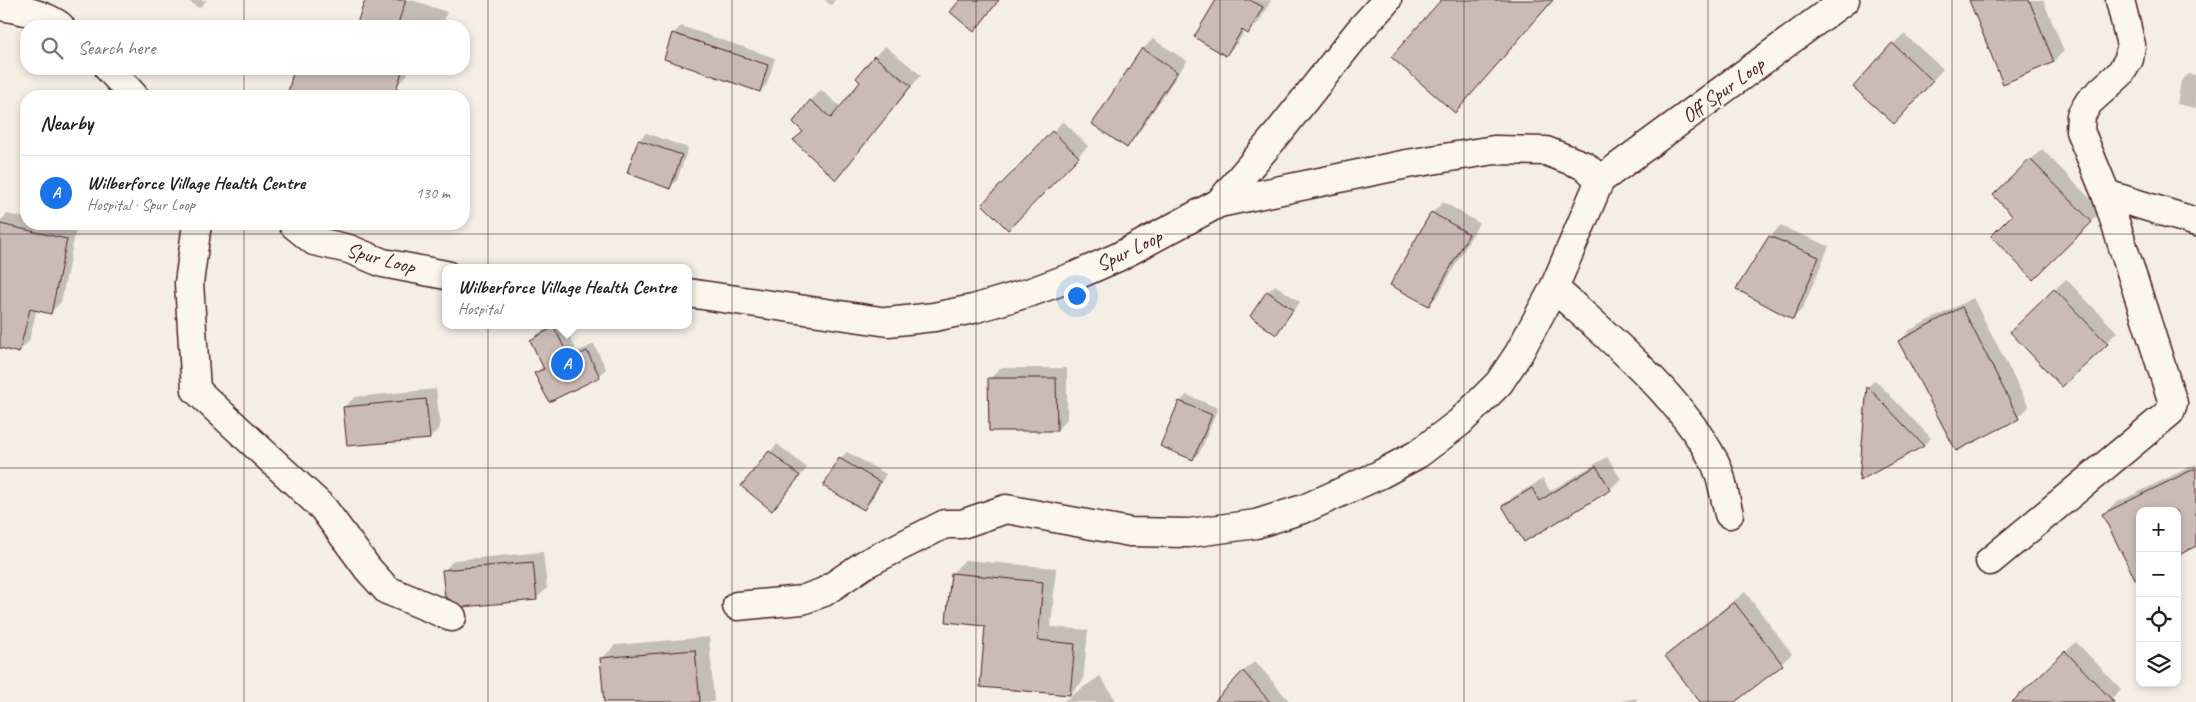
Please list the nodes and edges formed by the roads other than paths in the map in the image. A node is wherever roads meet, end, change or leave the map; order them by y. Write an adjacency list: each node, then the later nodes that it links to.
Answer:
1 (1387, 0): 10 (street, Spur Loop)
2 (1846, 0): 8 (street, Off Spur Loop)
3 (2120, 0): 9 (street)
4 (0, 6): 5 (street)
5 (48, 20)
6 (115, 75): 7 (street)
7 (128, 90)
8 (1600, 180): 10 (street); 15 (street)
9 (2106, 194): 11 (street); 18 (street)
10 (1219, 203): 16 (street, Spur Loop)
11 (2196, 222)
12 (196, 230): 20 (street)
13 (300, 230): 14 (street, Spur Loop)
14 (442, 274)
15 (1554, 288): 17 (street); 19 (street)
16 (692, 294)
17 (1729, 514)
18 (1990, 561)
19 (737, 606)
20 (452, 617)

